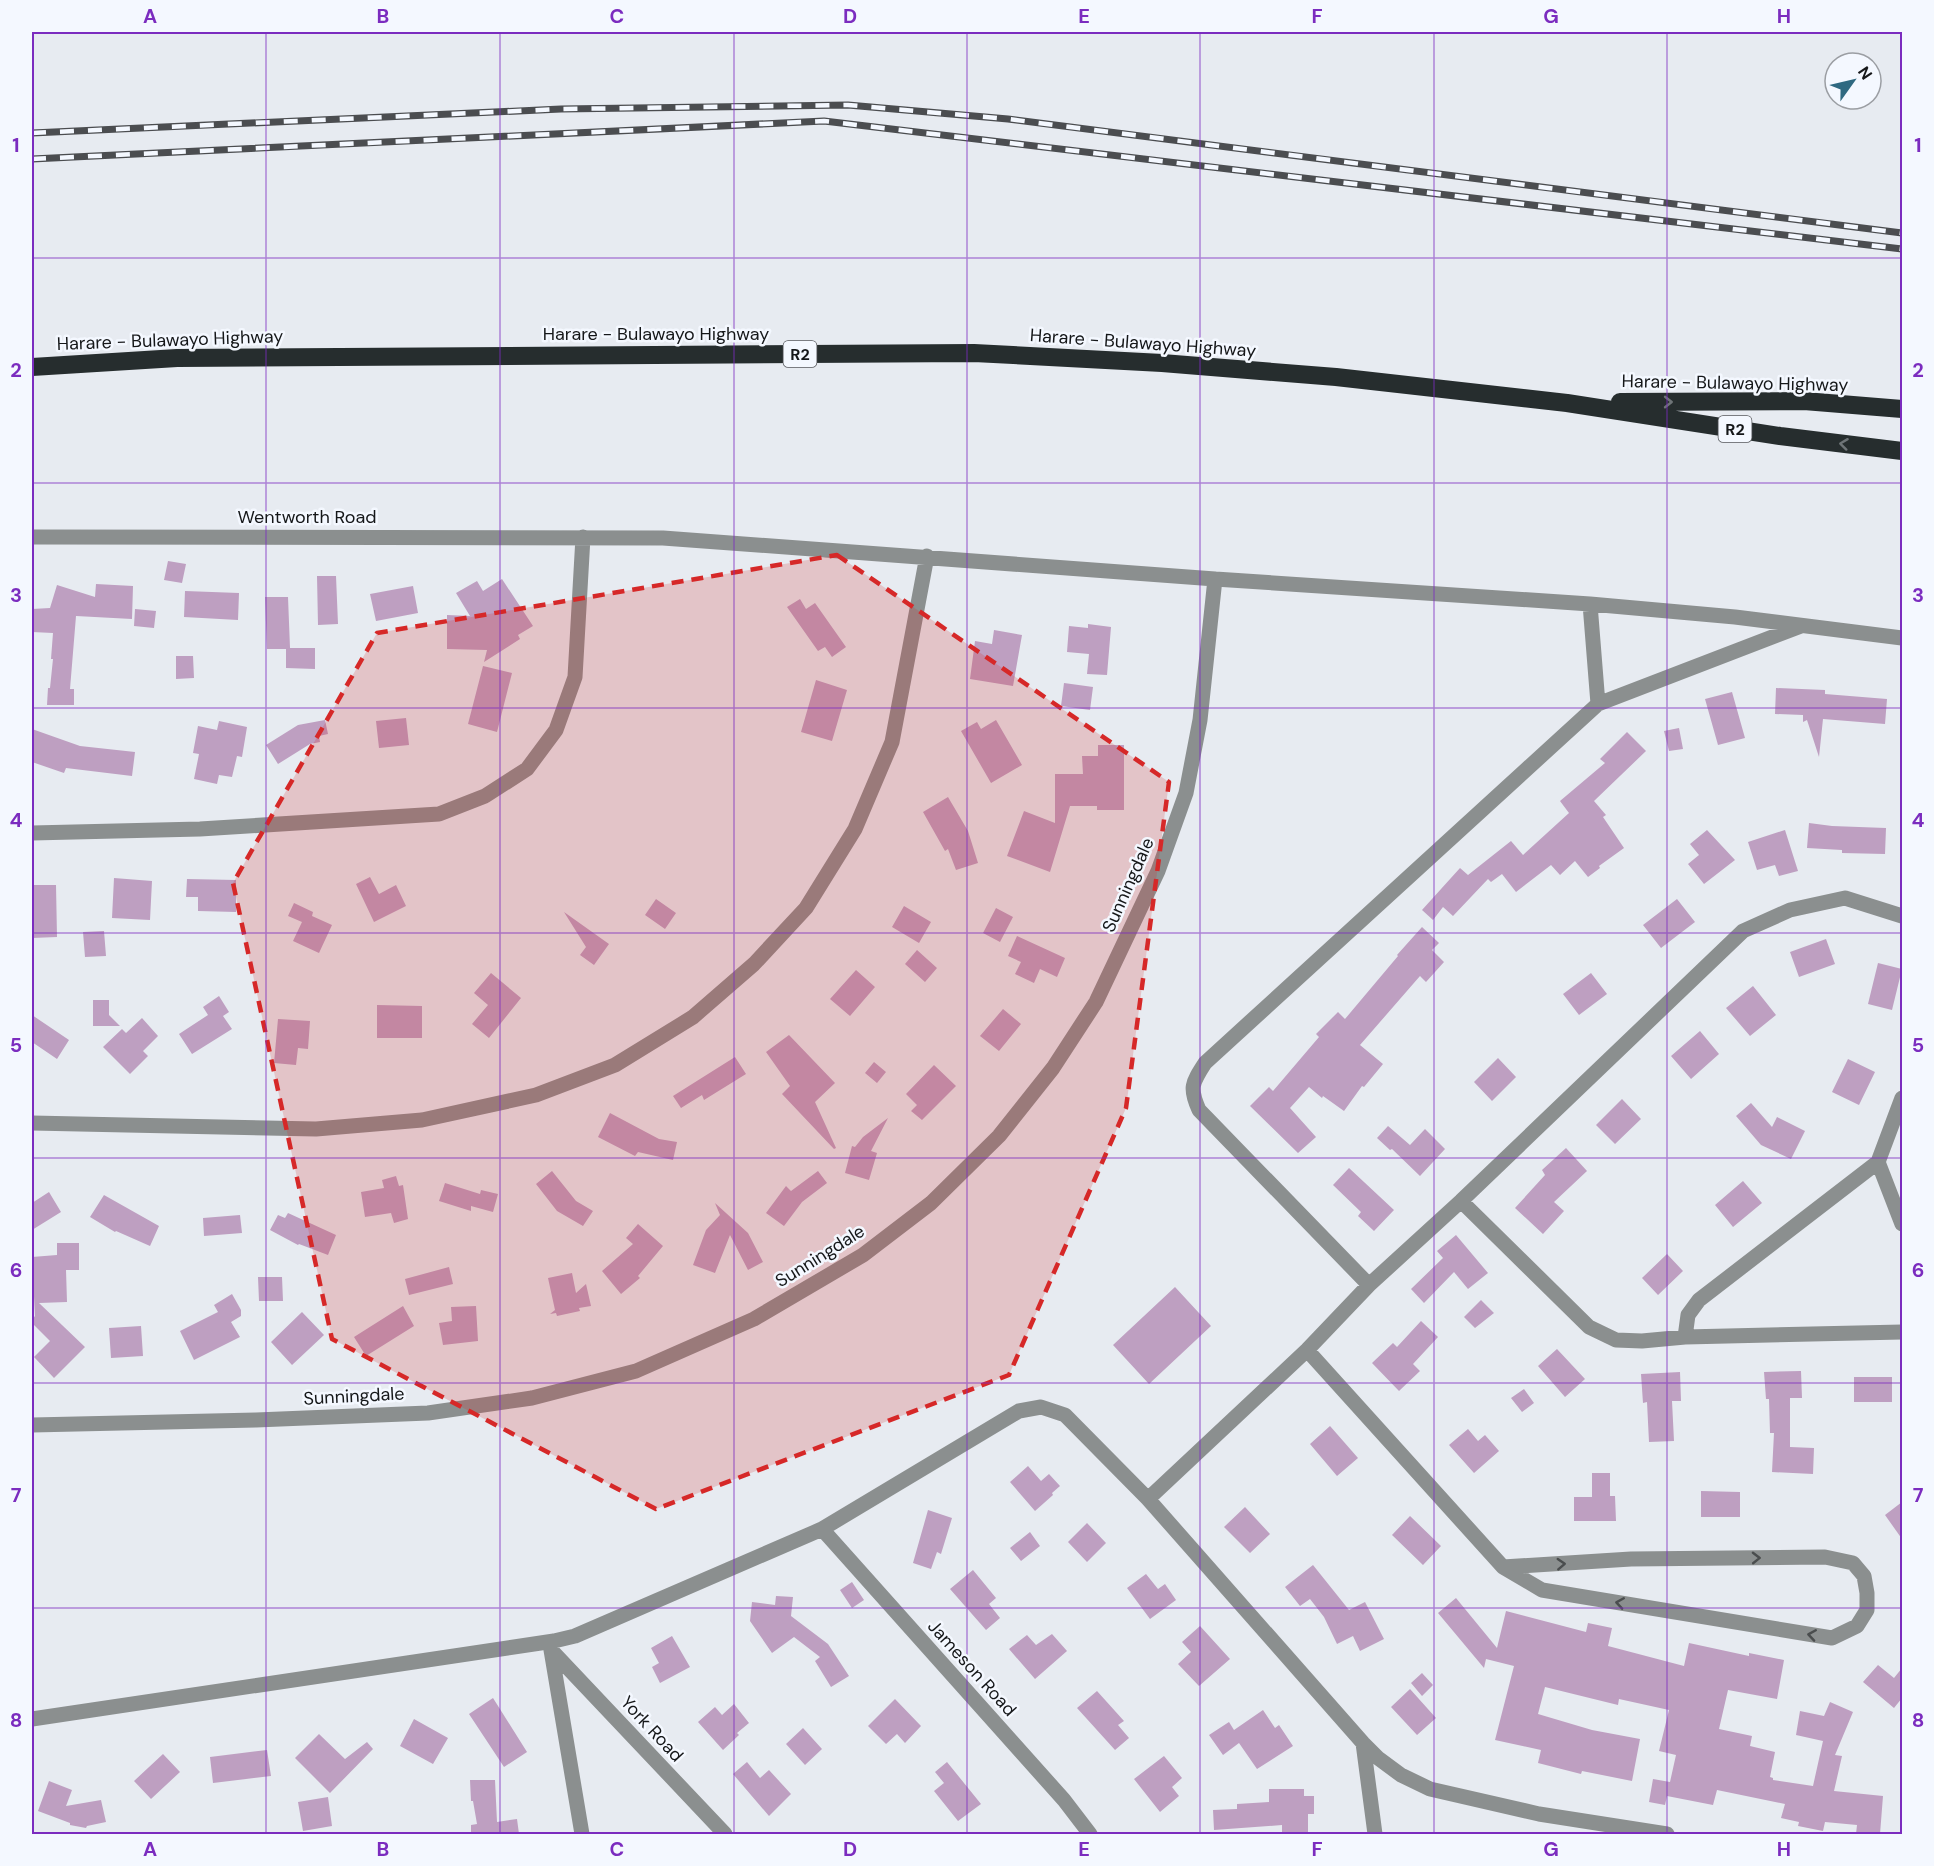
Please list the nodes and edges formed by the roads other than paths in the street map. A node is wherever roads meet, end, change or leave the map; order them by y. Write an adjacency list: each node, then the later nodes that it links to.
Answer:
1 (32, 367): 2 (highway, Harare - Bulawayo Highway / R2)
2 (1567, 403): 3 (highway, Harare - Bulawayo Highway / R2, one-way to 3); 4 (highway, Harare - Bulawayo Highway / R2, one-way to 2)
3 (1902, 409)
4 (1902, 451)
5 (32, 537): 6 (street, Wentworth Road)
6 (583, 537): 7 (street, Wentworth Road); 13 (street)
7 (927, 556): 8 (street, Wentworth Road); 16 (street)
8 (1215, 579): 9 (street, Wentworth Road); 24 (street, Sunningdale)
9 (1590, 604): 10 (street, Wentworth Road); 12 (street)
10 (1803, 626): 11 (street, Wentworth Road); 12 (street)
11 (1902, 638)
12 (1598, 704): 20 (street)
13 (32, 832)
14 (1902, 916): 18 (street)
15 (1902, 1098): 17 (street)
16 (32, 1123)
17 (1878, 1162): 19 (street); 22 (street)
18 (1461, 1201): 20 (street); 22 (street)
19 (1902, 1224)
20 (1369, 1285): 23 (street)
21 (1902, 1332): 22 (street)
22 (1685, 1337)
23 (1307, 1350): 25 (street); 27 (street)
24 (32, 1425)
25 (1148, 1499): 26 (street); 30 (street)
26 (822, 1530): 28 (street); 33 (street, Jameson Road)
27 (1503, 1567): 27 (street, one-way to 27)
28 (553, 1646): 29 (street); 31 (street); 32 (street, York Road)
29 (32, 1719)
30 (1363, 1743): 34 (street); 35 (street)
31 (582, 1834)
32 (725, 1834)
33 (1090, 1834)
34 (1375, 1834)
35 (1667, 1834)

